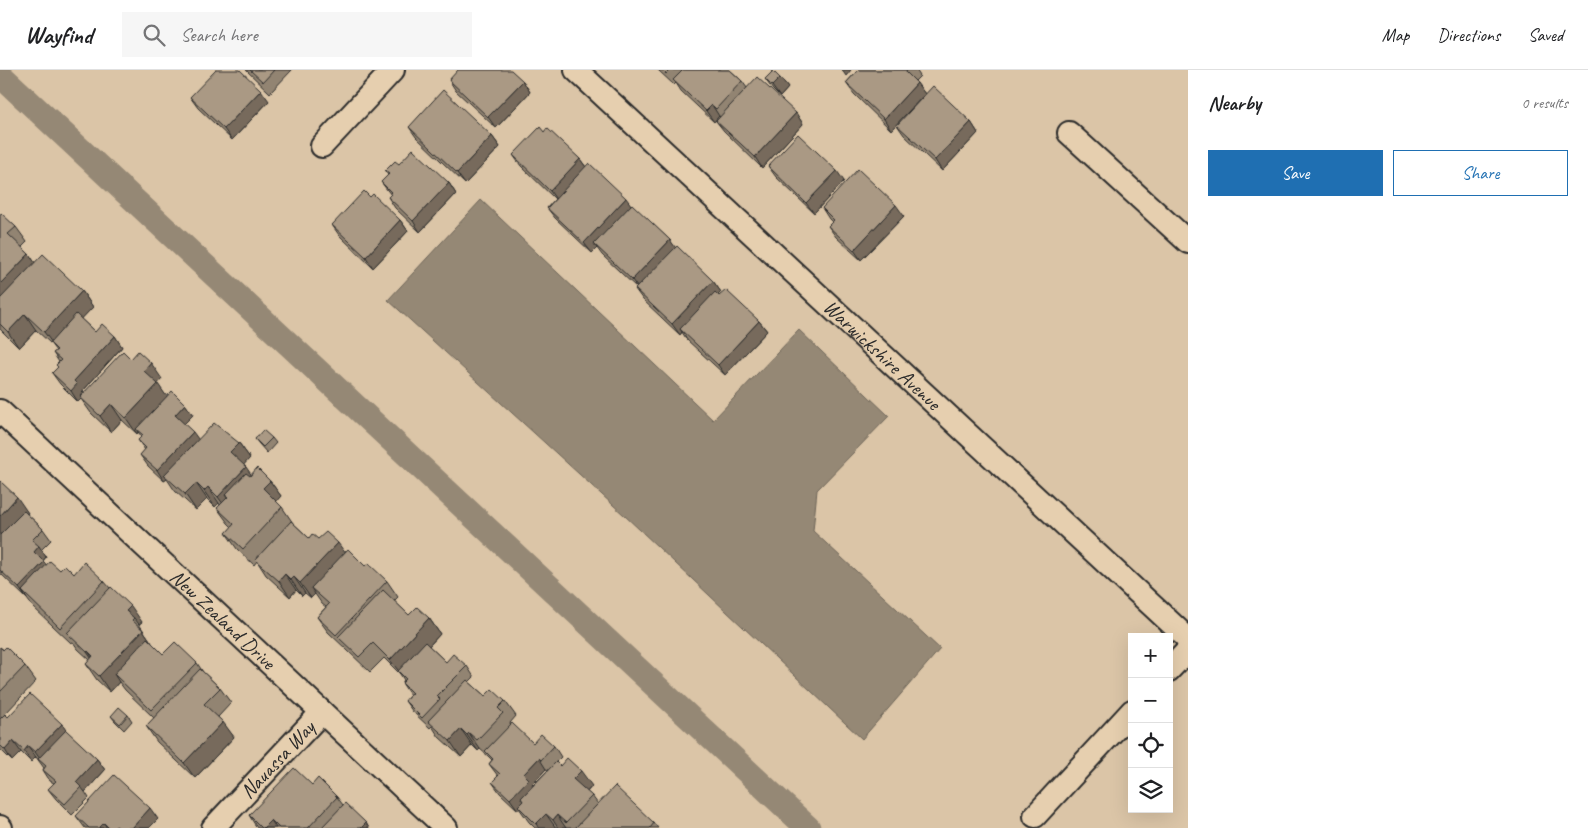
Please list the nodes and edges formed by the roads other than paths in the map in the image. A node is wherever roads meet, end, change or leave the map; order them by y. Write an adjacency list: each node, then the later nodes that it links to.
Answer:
1 (392, 70): 4 (street)
2 (576, 70): 7 (street, Warwickshire Avenue)
3 (1068, 133): 5 (street)
4 (322, 146)
5 (1188, 242)
6 (0, 411): 10 (street, New Zealand Drive)
7 (1188, 638)
8 (1188, 650): 9 (street)
9 (1173, 666)
10 (322, 712): 13 (street, Nauassa Way); 14 (street, New Zealand Drive)
11 (1128, 715): 12 (street)
12 (1035, 816)
13 (212, 828)
14 (446, 828)

